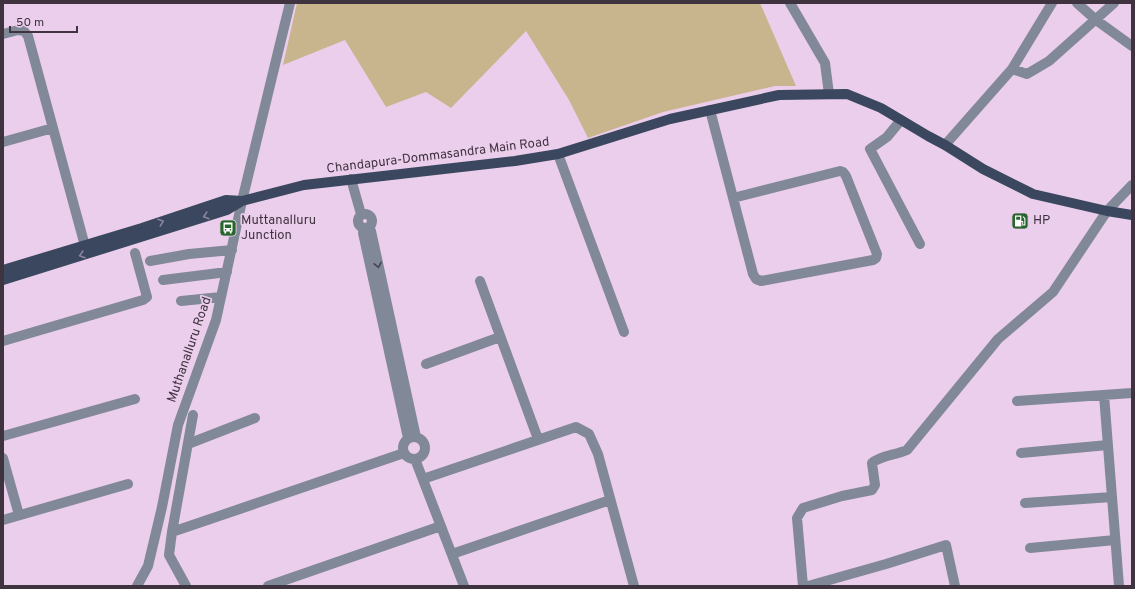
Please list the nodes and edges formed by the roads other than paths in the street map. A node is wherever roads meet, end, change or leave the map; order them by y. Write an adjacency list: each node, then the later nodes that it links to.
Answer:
1 (290, 3): 20 (street, Muthanalluru Road)
2 (790, 3): 10 (street)
3 (1052, 3): 9 (street)
4 (1077, 3): 6 (street)
5 (1114, 3): 6 (street)
6 (1096, 20): 8 (street); 9 (street)
7 (3, 34): 13 (street)
8 (1132, 46)
9 (1012, 69): 15 (street)
10 (829, 94): 11 (main road, Chandapura-Dommasandra Main Road); 12 (main road, Chandapura-Dommasandra Main Road)
11 (710, 110): 16 (main road, Chandapura-Dommasandra Main Road); 19 (street)
12 (901, 120): 15 (main road, Chandapura-Dommasandra Main Road); 23 (street)
13 (53, 128): 14 (street); 24 (street)
14 (3, 142)
15 (945, 145): 21 (main road, Chandapura-Dommasandra Main Road)
16 (558, 154): 17 (main road, Chandapura-Dommasandra Main Road); 35 (street)
17 (355, 179): 20 (main road, Chandapura-Dommasandra Main Road); 46 (street)
18 (1132, 185): 21 (street)
19 (734, 198): 19 (street)
20 (242, 201): 24 (main road, Chandapura-Dommasandra Main Road, one-way to 20); 25 (street, Muthanalluru Road); 30 (main road, Chandapura-Dommasandra Main Road, one-way to 30)
21 (1107, 211): 22 (main road, Chandapura-Dommasandra Main Road); 71 (street)
22 (1132, 215)
23 (920, 244)
24 (85, 246): 28 (main road, Chandapura-Dommasandra Main Road)
25 (232, 250): 27 (street); 29 (street, Muthanalluru Road)
26 (135, 253): 37 (street)
27 (150, 261)
28 (3, 270)
29 (227, 272): 31 (street); 33 (street, Muthanalluru Road)
30 (3, 280)
31 (163, 280)
32 (480, 282): 36 (street)
33 (221, 297): 34 (street); 66 (street, Muthanalluru Road)
34 (181, 301)
35 (624, 332)
36 (500, 337): 38 (street); 47 (street)
37 (3, 342)
38 (426, 364)
39 (1132, 393): 40 (street)
40 (1104, 395): 42 (street); 49 (street)
41 (135, 399): 45 (street)
42 (1017, 401)
43 (193, 415): 48 (street)
44 (255, 418): 48 (street)
45 (3, 436)
46 (412, 438): 50 (street); 53 (street)
47 (538, 439): 54 (street); 57 (street)
48 (188, 444): 62 (street)
49 (1108, 445): 51 (street); 56 (street)
50 (404, 452): 53 (street); 62 (street)
51 (1021, 453)
52 (3, 458): 59 (street)
53 (415, 459): 54 (street)
54 (423, 479): 61 (street)
55 (128, 484): 59 (street)
56 (1112, 497): 58 (street); 63 (street)
57 (610, 500): 65 (street); 70 (street)
58 (1025, 503)
59 (20, 515): 60 (street)
60 (3, 520)
61 (441, 526): 65 (street); 68 (street)
62 (172, 532): 67 (street)
63 (1115, 540): 64 (street); 74 (street)
64 (1030, 548)
65 (452, 554): 69 (street)
66 (137, 586)
67 (186, 586)
68 (268, 586)
69 (464, 586)
70 (634, 586)
71 (802, 586)
72 (808, 586): 73 (street)
73 (955, 586)
74 (1119, 586)

